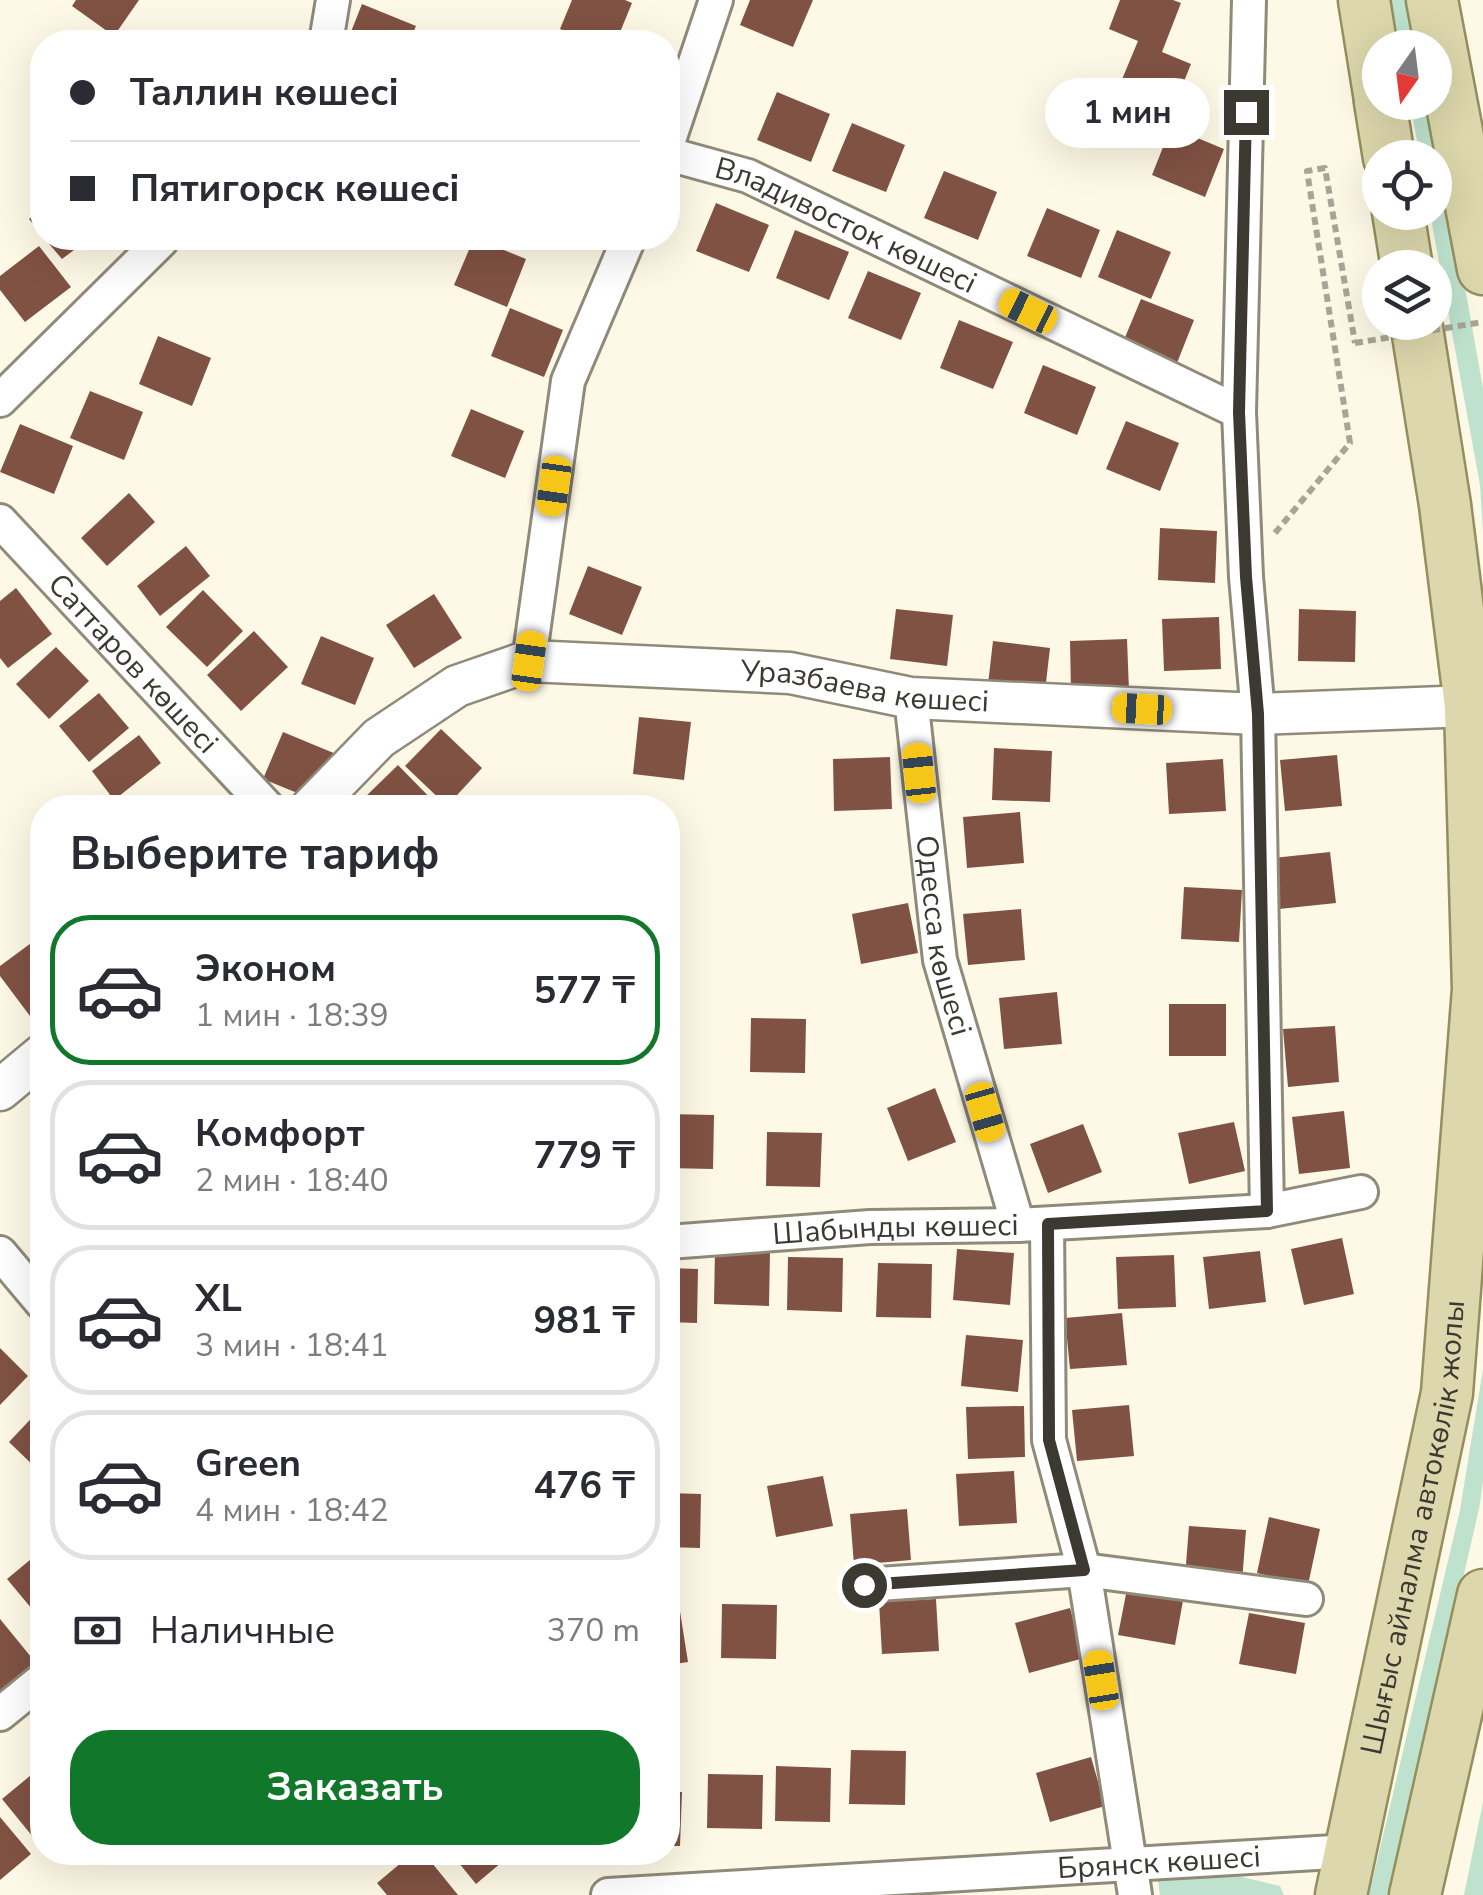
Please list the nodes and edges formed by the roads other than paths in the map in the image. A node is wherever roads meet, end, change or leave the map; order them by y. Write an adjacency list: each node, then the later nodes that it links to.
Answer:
1 (333, 0): 6 (street)
2 (716, 0): 8 (street)
3 (1250, 0): 15 (street)
4 (1364, 0): 7 (main road)
5 (1432, 0): 12 (main road)
6 (328, 30)
7 (1369, 30)
8 (680, 107)
9 (680, 157): 15 (street, Владивосток көшесі)
10 (152, 250): 14 (street)
11 (623, 250): 17 (street)
12 (1483, 269)
13 (1419, 340): 19 (main road, Шығыс айналма автокөлік жолы)
14 (0, 400)
15 (1239, 412): 20 (street)
16 (0, 521): 21 (street, Саттаров көшесі)
17 (529, 661): 18 (street, Уразбаева көшесі); 22 (street, Уразбаева көшесі)
18 (910, 698): 20 (street, Уразбаева көшесі); 27 (street, Одесса көшесі)
19 (1470, 706): 20 (street, Уразбаева көшесі); 37 (main road, Шығыс айналма автокөлік жолы)
20 (1258, 714): 26 (street)
21 (256, 795)
22 (324, 795)
23 (30, 1065): 24 (street)
24 (0, 1090)
25 (1362, 1192): 26 (street, Шабынды көшесі)
26 (1267, 1211): 27 (street, Шабынды көшесі)
27 (1033, 1224): 28 (street, Шабынды көшесі); 31 (street, Одесса көшесі)
28 (680, 1241)
29 (0, 1253): 30 (street)
30 (30, 1289)
31 (1084, 1570): 32 (street); 34 (street); 38 (street, Одесса көшесі)
32 (864, 1585)
33 (1483, 1595): 40 (main road)
34 (1306, 1599)
35 (30, 1690): 36 (street)
36 (0, 1714)
37 (1346, 1873): 38 (street, Брянск көшесі)
38 (1133, 1879): 39 (street, Брянск көшесі)
39 (608, 1895)
40 (1415, 1895)

